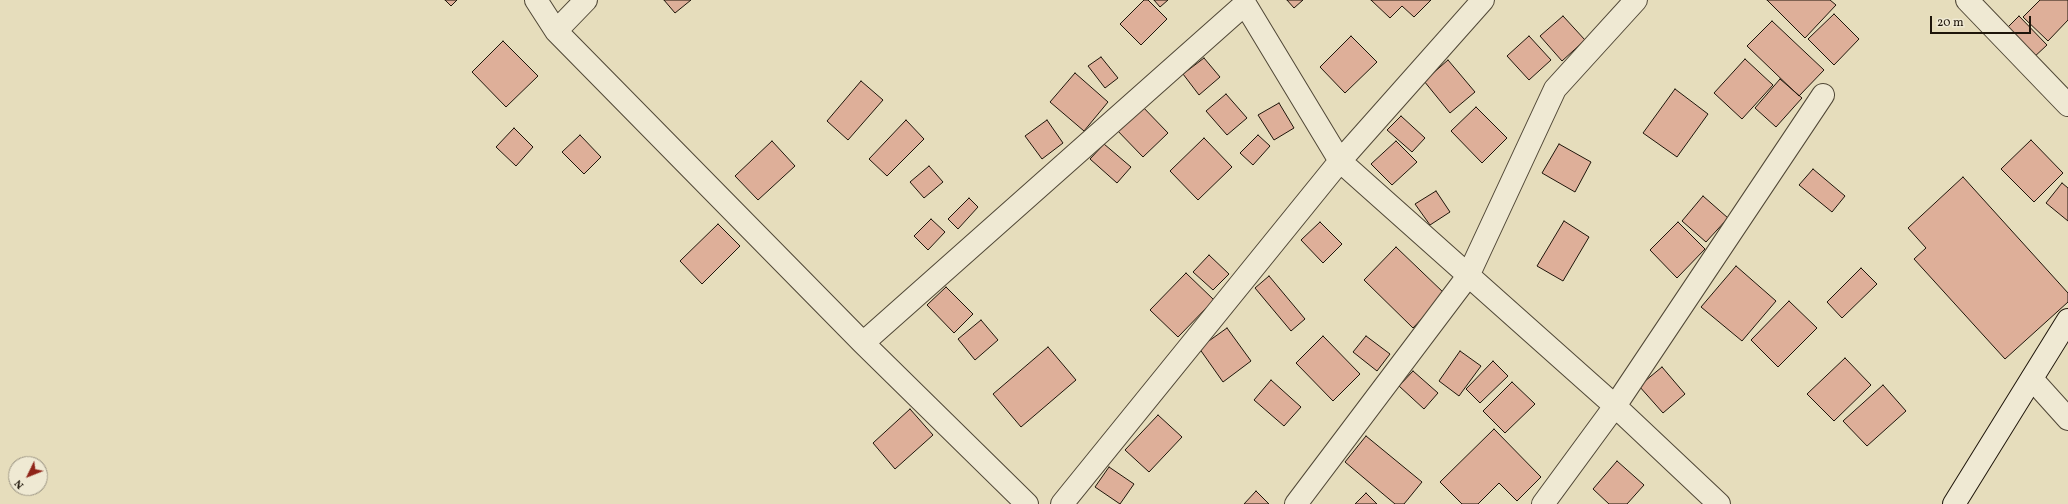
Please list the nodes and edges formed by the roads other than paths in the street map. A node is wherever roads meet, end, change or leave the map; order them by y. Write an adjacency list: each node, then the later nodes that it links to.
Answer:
1 (536, 0): 7 (street)
2 (586, 0): 7 (street)
3 (1483, 0): 10 (street)
4 (1636, 0): 11 (street)
5 (1968, 0): 9 (street)
6 (1244, 2): 10 (street); 13 (street)
7 (556, 31): 13 (street)
8 (1823, 95): 15 (street)
9 (2068, 105)
10 (1340, 162): 11 (street); 18 (street)
11 (1468, 276): 15 (street); 19 (street)
12 (2068, 320): 14 (street)
13 (863, 343): 17 (street)
14 (2032, 379): 16 (street); 22 (street)
15 (1615, 406): 20 (street); 21 (street)
16 (2068, 419)
17 (1027, 504)
18 (1062, 504)
19 (1296, 504)
20 (1543, 504)
21 (1719, 504)
22 (1954, 504)

